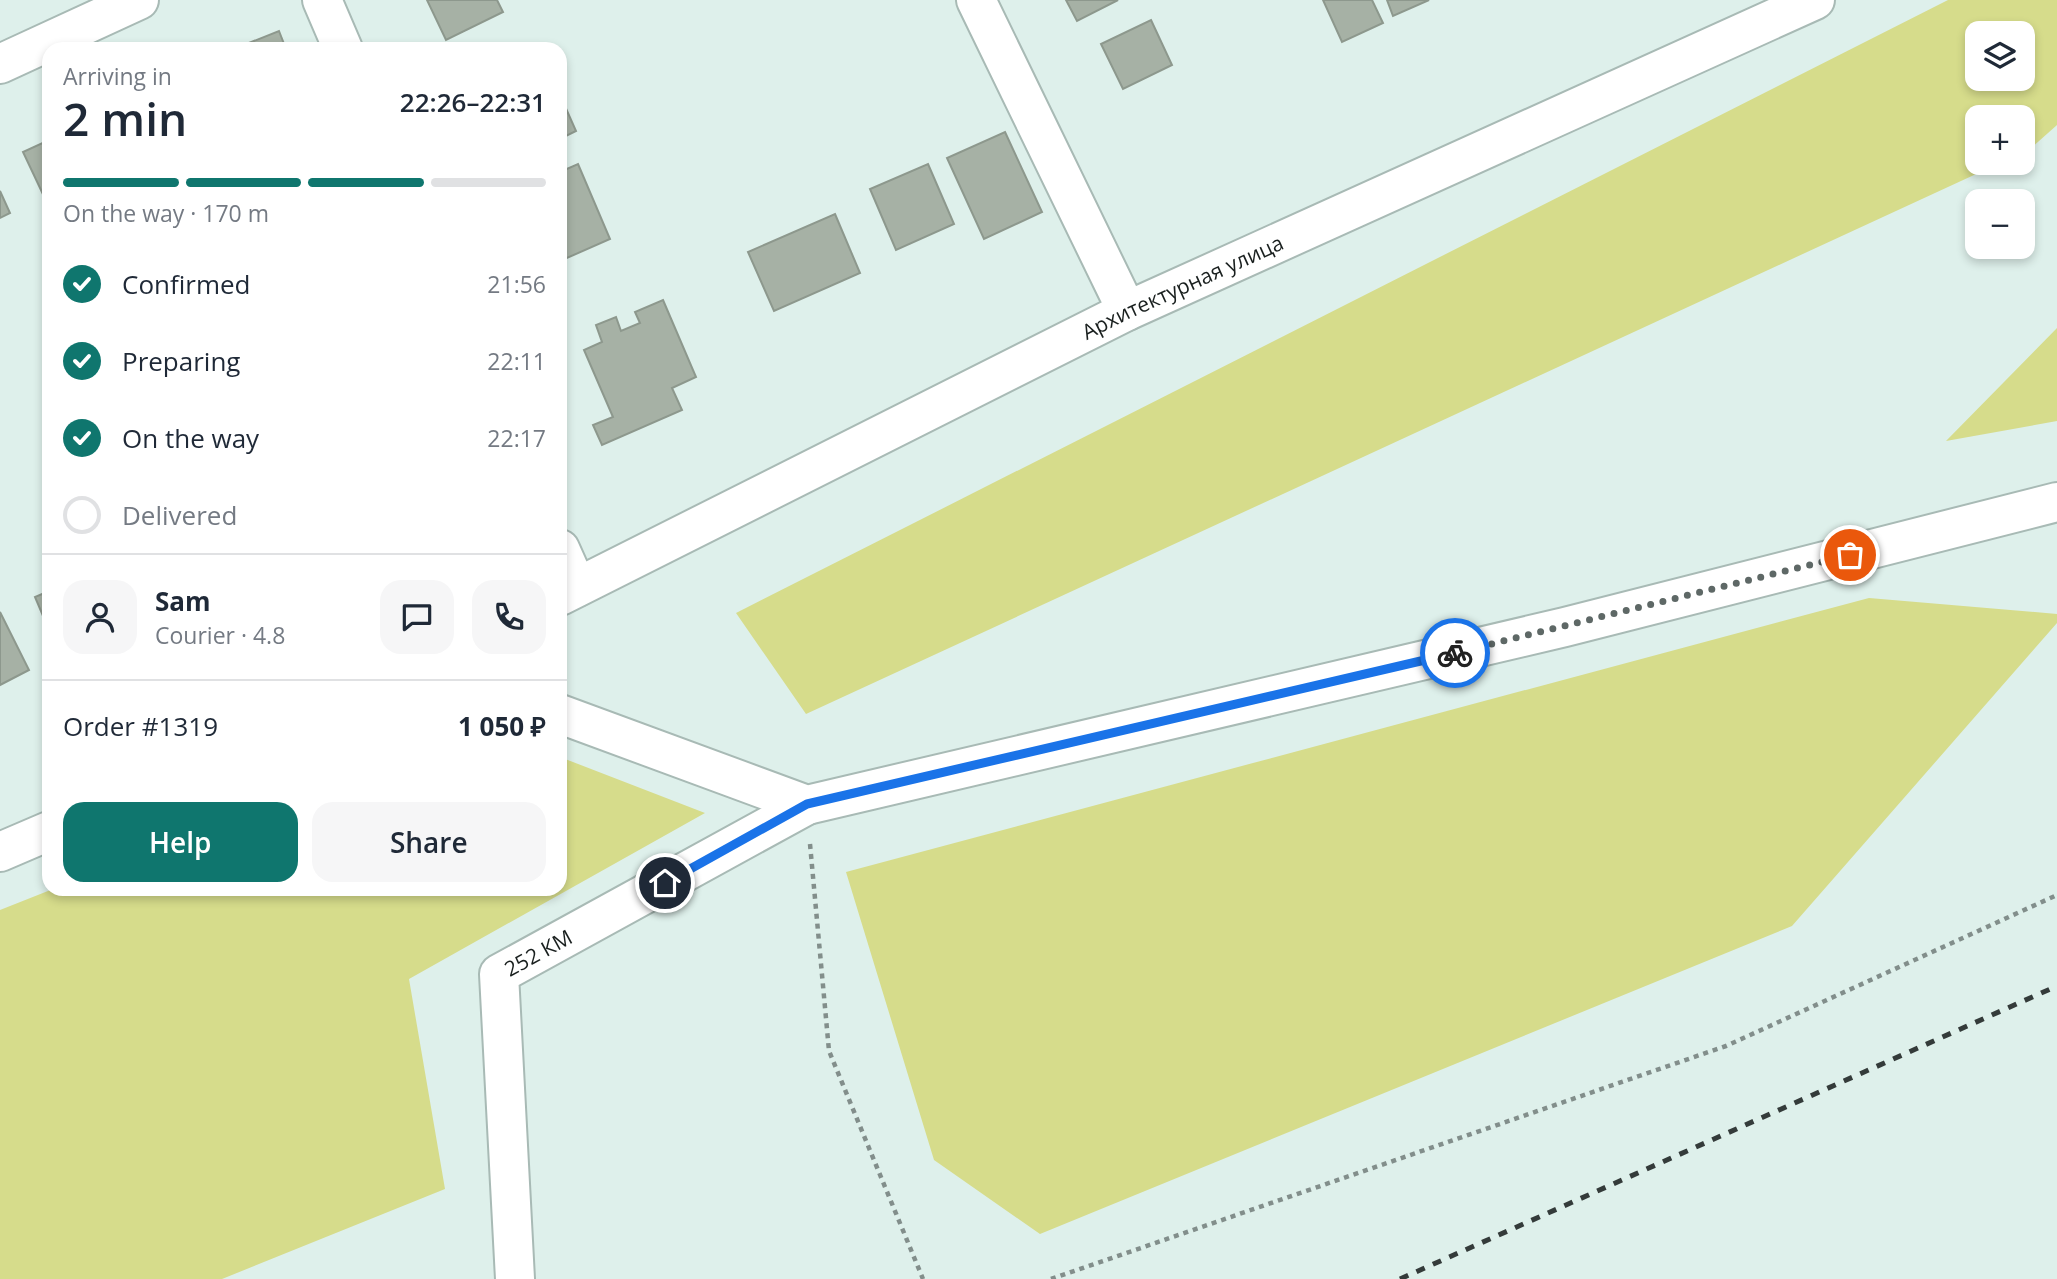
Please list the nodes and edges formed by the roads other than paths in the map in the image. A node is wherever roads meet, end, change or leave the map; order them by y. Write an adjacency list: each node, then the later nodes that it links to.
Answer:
1 (139, 0): 5 (street)
2 (322, 0): 6 (street)
3 (976, 0): 9 (street)
4 (1815, 0): 9 (street, Архитектурная улица)
5 (48, 42)
6 (340, 42)
7 (42, 45): 8 (street)
8 (0, 64)
9 (1127, 311): 11 (street, Архитектурная улица)
10 (2057, 502): 13 (street)
11 (568, 591)
12 (567, 717): 13 (street)
13 (807, 804): 16 (street, 252 КМ)
14 (42, 834): 15 (street)
15 (0, 852)
16 (515, 1279)

